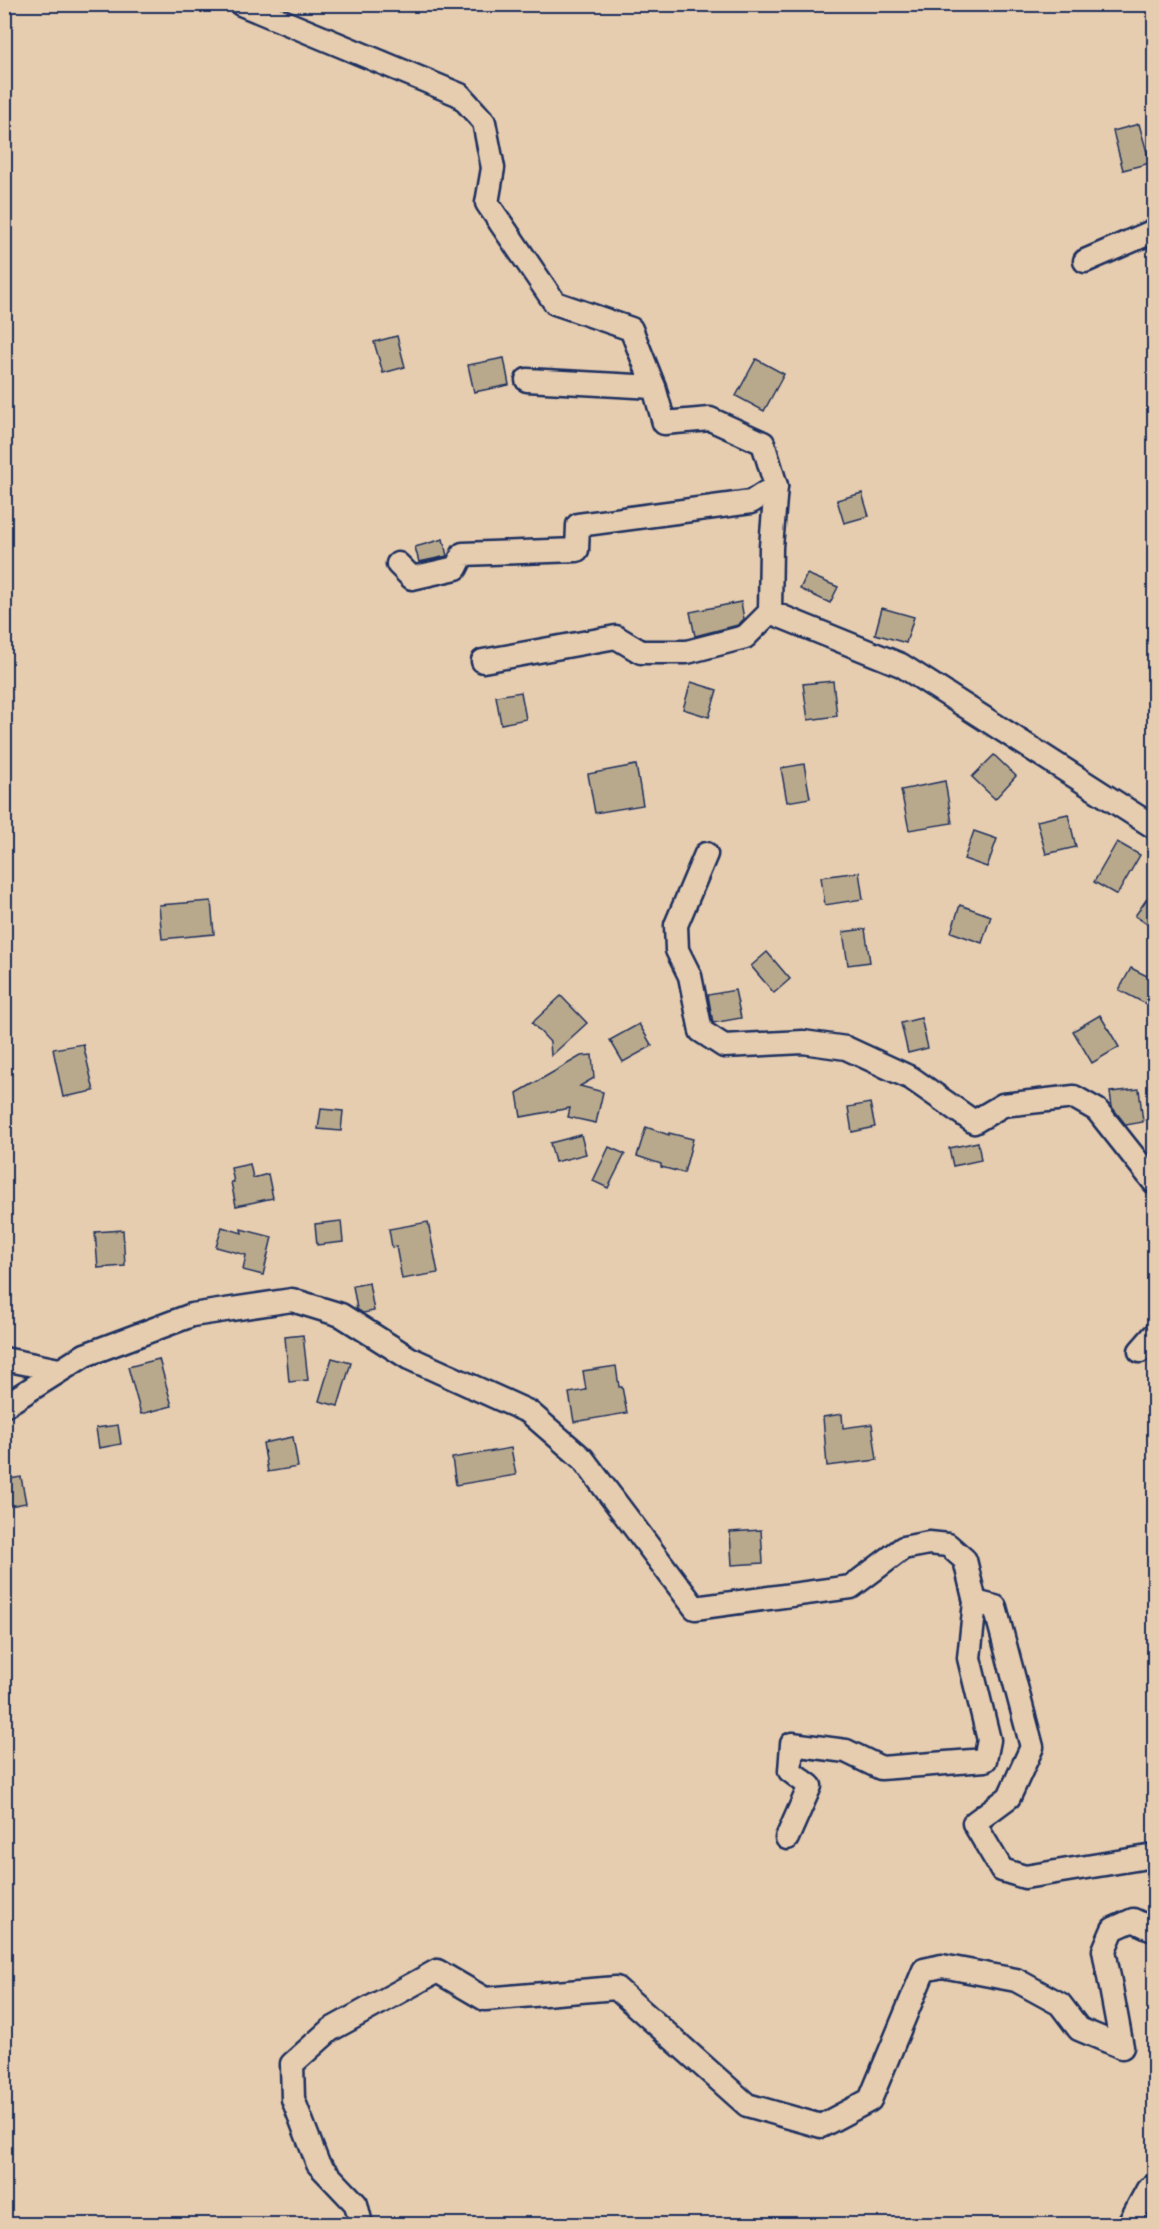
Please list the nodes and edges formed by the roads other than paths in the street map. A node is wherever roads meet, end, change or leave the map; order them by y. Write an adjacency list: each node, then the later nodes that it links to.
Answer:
1 (241, 4): 5 (street)
2 (1155, 231): 3 (street)
3 (1085, 261)
4 (527, 380): 5 (street)
5 (654, 387): 6 (street)
6 (776, 486): 7 (street); 8 (street)
7 (398, 564)
8 (770, 612): 9 (street); 10 (street)
9 (483, 661)
10 (1155, 827)
11 (706, 854): 12 (street)
12 (1155, 1182)
13 (4, 1359): 14 (street)
14 (59, 1370): 15 (street); 16 (street)
15 (4, 1406)
16 (975, 1602): 17 (street); 18 (street)
17 (787, 1838)
18 (1155, 1856)
19 (1155, 1930): 21 (street)
20 (1155, 2186): 22 (street)
21 (361, 2224)
22 (1129, 2224)

